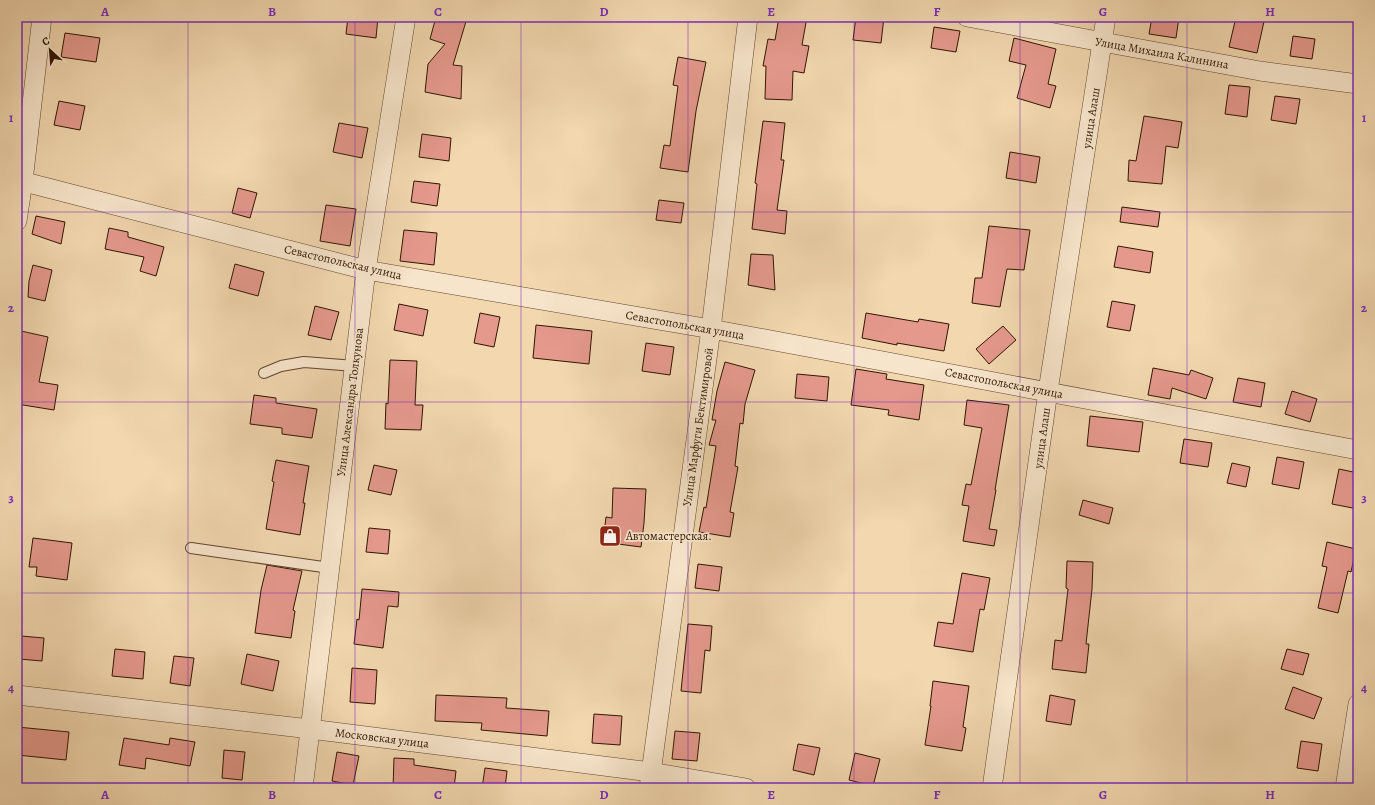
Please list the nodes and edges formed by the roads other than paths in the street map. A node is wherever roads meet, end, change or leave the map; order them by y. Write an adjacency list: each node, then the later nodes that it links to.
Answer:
1 (42, 17): 8 (street)
2 (406, 17): 10 (street, Улица Александра Толкунова)
3 (748, 17): 11 (street, Улица Марфуги Бектимировой)
4 (967, 17): 6 (street, Улица Михаила Калинина)
5 (1106, 17): 6 (street, улица Алаш)
6 (1103, 43): 7 (street, Улица Михаила Калинина); 14 (street, улица Алаш)
7 (1358, 84)
8 (20, 180): 9 (street); 10 (street, Севастопольская улица)
9 (17, 222)
10 (366, 270): 11 (street, Севастопольская улица); 12 (street, Улица Александра Толкунова)
11 (711, 329): 14 (street, Севастопольская улица); 21 (street, Улица Марфуги Бектимировой)
12 (354, 366): 13 (lane); 17 (street, Улица Александра Толкунова)
13 (264, 373)
14 (1048, 392): 15 (street, Севастопольская улица); 24 (street, улица Алаш)
15 (1358, 450)
16 (191, 548): 17 (lane)
17 (330, 568): 20 (street, Улица Александра Толкунова)
18 (17, 694): 20 (street, Московская улица)
19 (1358, 704): 25 (street)
20 (310, 729): 21 (street, Московская улица); 22 (street, Улица Александра Толкунова)
21 (650, 780): 23 (street, Московская улица)
22 (303, 788)
23 (746, 788)
24 (992, 788)
25 (1345, 788)

